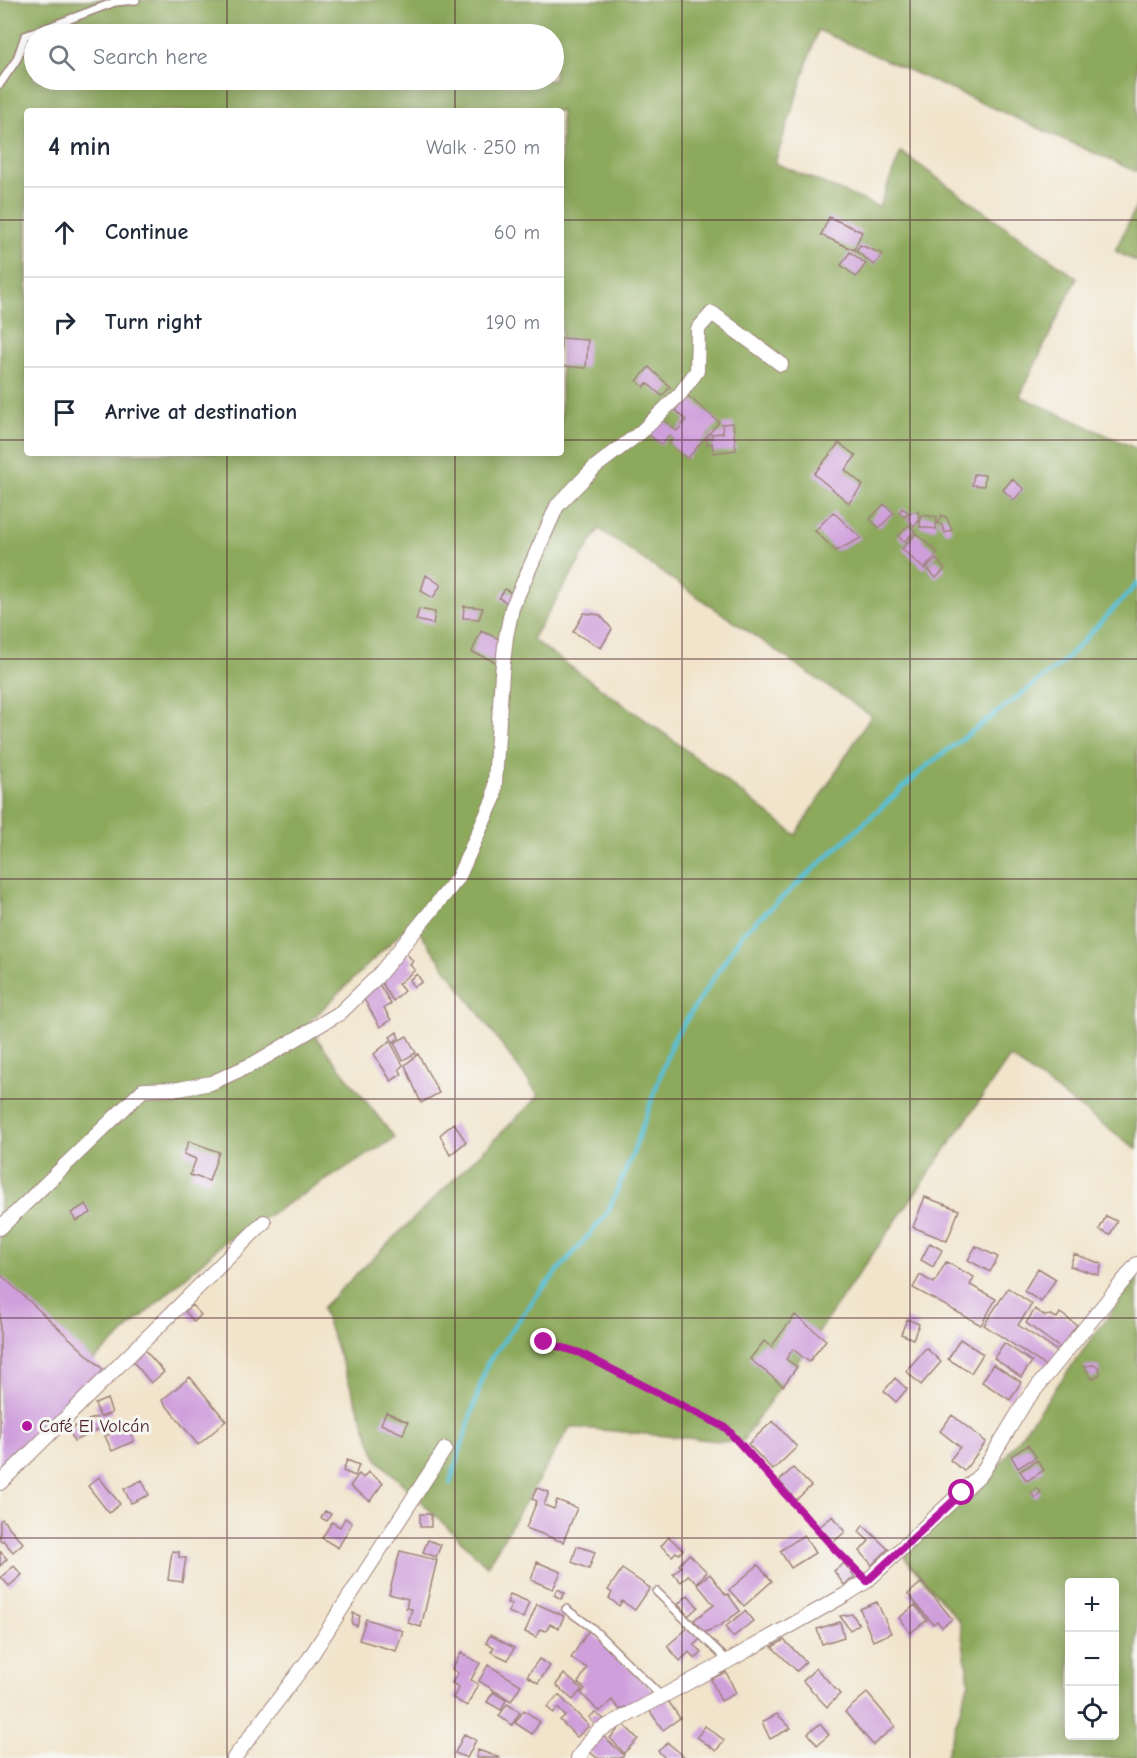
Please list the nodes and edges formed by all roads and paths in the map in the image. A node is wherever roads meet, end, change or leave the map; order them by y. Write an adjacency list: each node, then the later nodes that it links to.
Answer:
1 (136, 0): 2 (lane)
2 (57, 24)
3 (24, 39): 4 (lane)
4 (0, 84)
5 (781, 364): 7 (street)
6 (264, 1222): 11 (street)
7 (0, 1228)
8 (1137, 1264): 12 (street)
9 (544, 1342): 12 (path)
10 (446, 1449): 17 (street)
11 (0, 1483)
12 (867, 1581): 15 (street)
13 (657, 1592): 15 (lane)
14 (566, 1609): 16 (lane)
15 (728, 1661): 16 (street)
16 (662, 1697): 18 (street)
17 (234, 1758)
18 (578, 1758)

